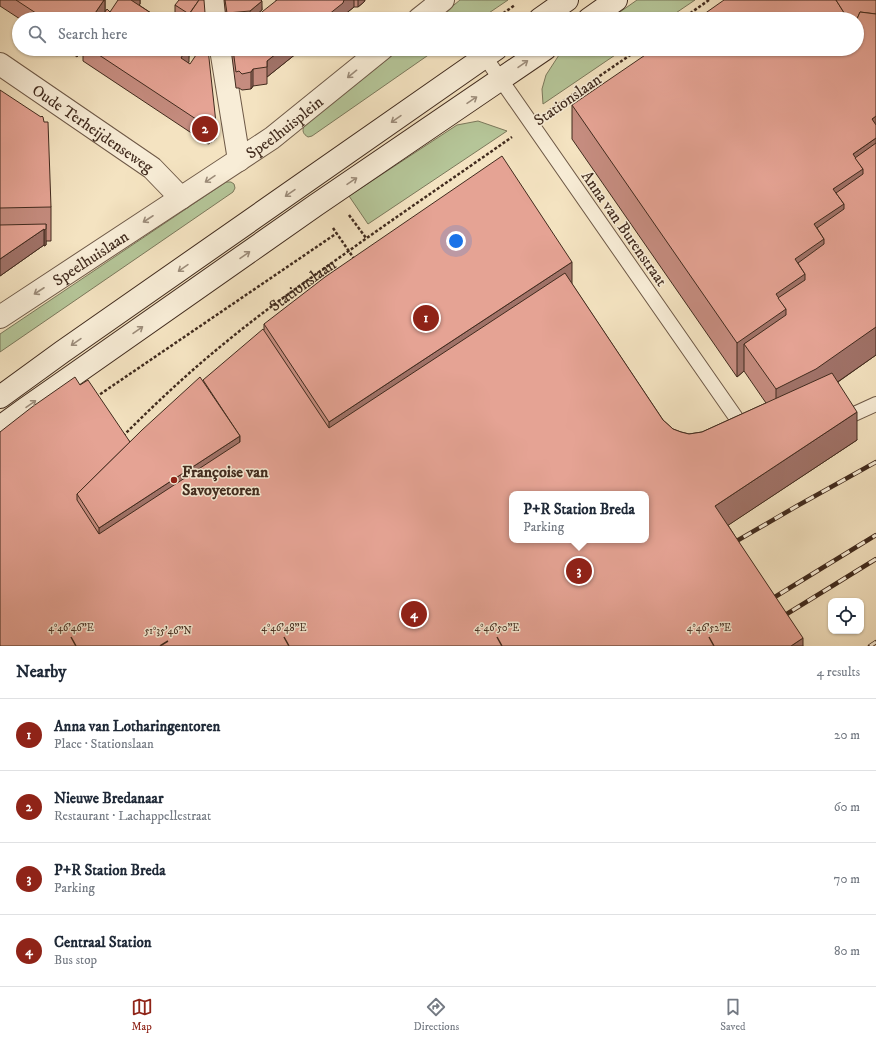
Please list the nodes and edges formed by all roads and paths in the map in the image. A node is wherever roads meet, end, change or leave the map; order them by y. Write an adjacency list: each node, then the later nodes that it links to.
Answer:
1 (213, 0): 7 (main road)
2 (443, 0): 8 (main road)
3 (567, 0): 10 (main road)
4 (616, 0): 11 (main road)
5 (709, 0): 12 (path)
6 (517, 4): 9 (path)
7 (215, 12)
8 (428, 12)
9 (505, 12)
10 (550, 12)
11 (599, 12)
12 (692, 12)
13 (222, 56): 22 (main road)
14 (373, 56): 22 (main road, Speelhuisplein, one-way to 22)
15 (487, 56): 28 (main road, one-way to 28)
16 (492, 56): 20 (lane, Anna van Burenstraat)
17 (535, 56): 20 (main road, one-way to 17)
18 (628, 56): 21 (path, Stationslaan)
19 (0, 64): 23 (main road, Oude Terheijdenseweg)
20 (501, 80): 21 (lane, Anna van Burenstraat); 33 (main road, one-way to 20)
21 (531, 124): 25 (path, Stationslaan); 31 (lane, Anna van Burenstraat)
22 (239, 160): 23 (main road, Speelhuisplein, one-way to 23)
23 (181, 198): 27 (main road, Speelhuislaan, one-way to 27)
24 (337, 234): 29 (path, Stationslaan)
25 (349, 250): 26 (path); 34 (path, Stationslaan)
26 (357, 263)
27 (0, 316)
28 (0, 397)
29 (96, 398)
30 (876, 404): 32 (lane)
31 (737, 419)
32 (832, 424)
33 (0, 427)
34 (122, 437)

